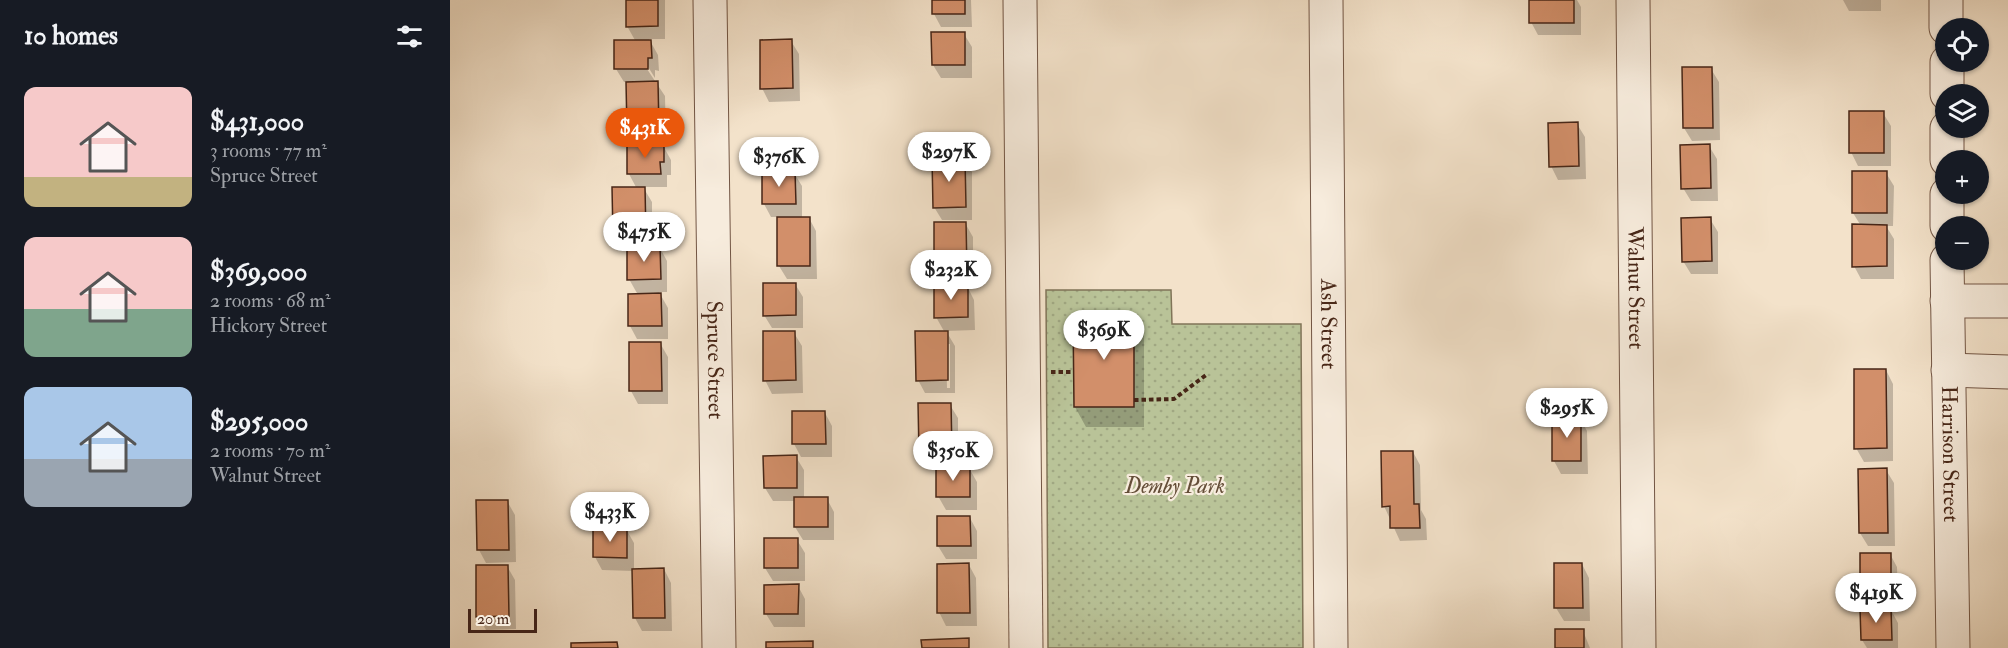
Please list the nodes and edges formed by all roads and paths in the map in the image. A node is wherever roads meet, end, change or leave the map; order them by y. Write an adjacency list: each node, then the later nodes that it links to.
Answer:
1 (710, 0): 14 (street, Spruce Street)
2 (1020, 0): 15 (street)
3 (1326, 0): 16 (street, Ash Street)
4 (1633, 0): 17 (street, Walnut Street)
5 (1946, 0): 6 (street)
6 (1946, 18)
7 (1947, 270): 8 (street, Harrison Street)
8 (1947, 301): 9 (street); 10 (street, Harrison Street)
9 (2008, 301)
10 (1948, 370): 11 (street); 18 (street, Harrison Street)
11 (2008, 372)
12 (1206, 375): 13 (path)
13 (1134, 400)
14 (719, 648)
15 (1026, 648)
16 (1331, 648)
17 (1639, 648)
18 (1953, 648)

